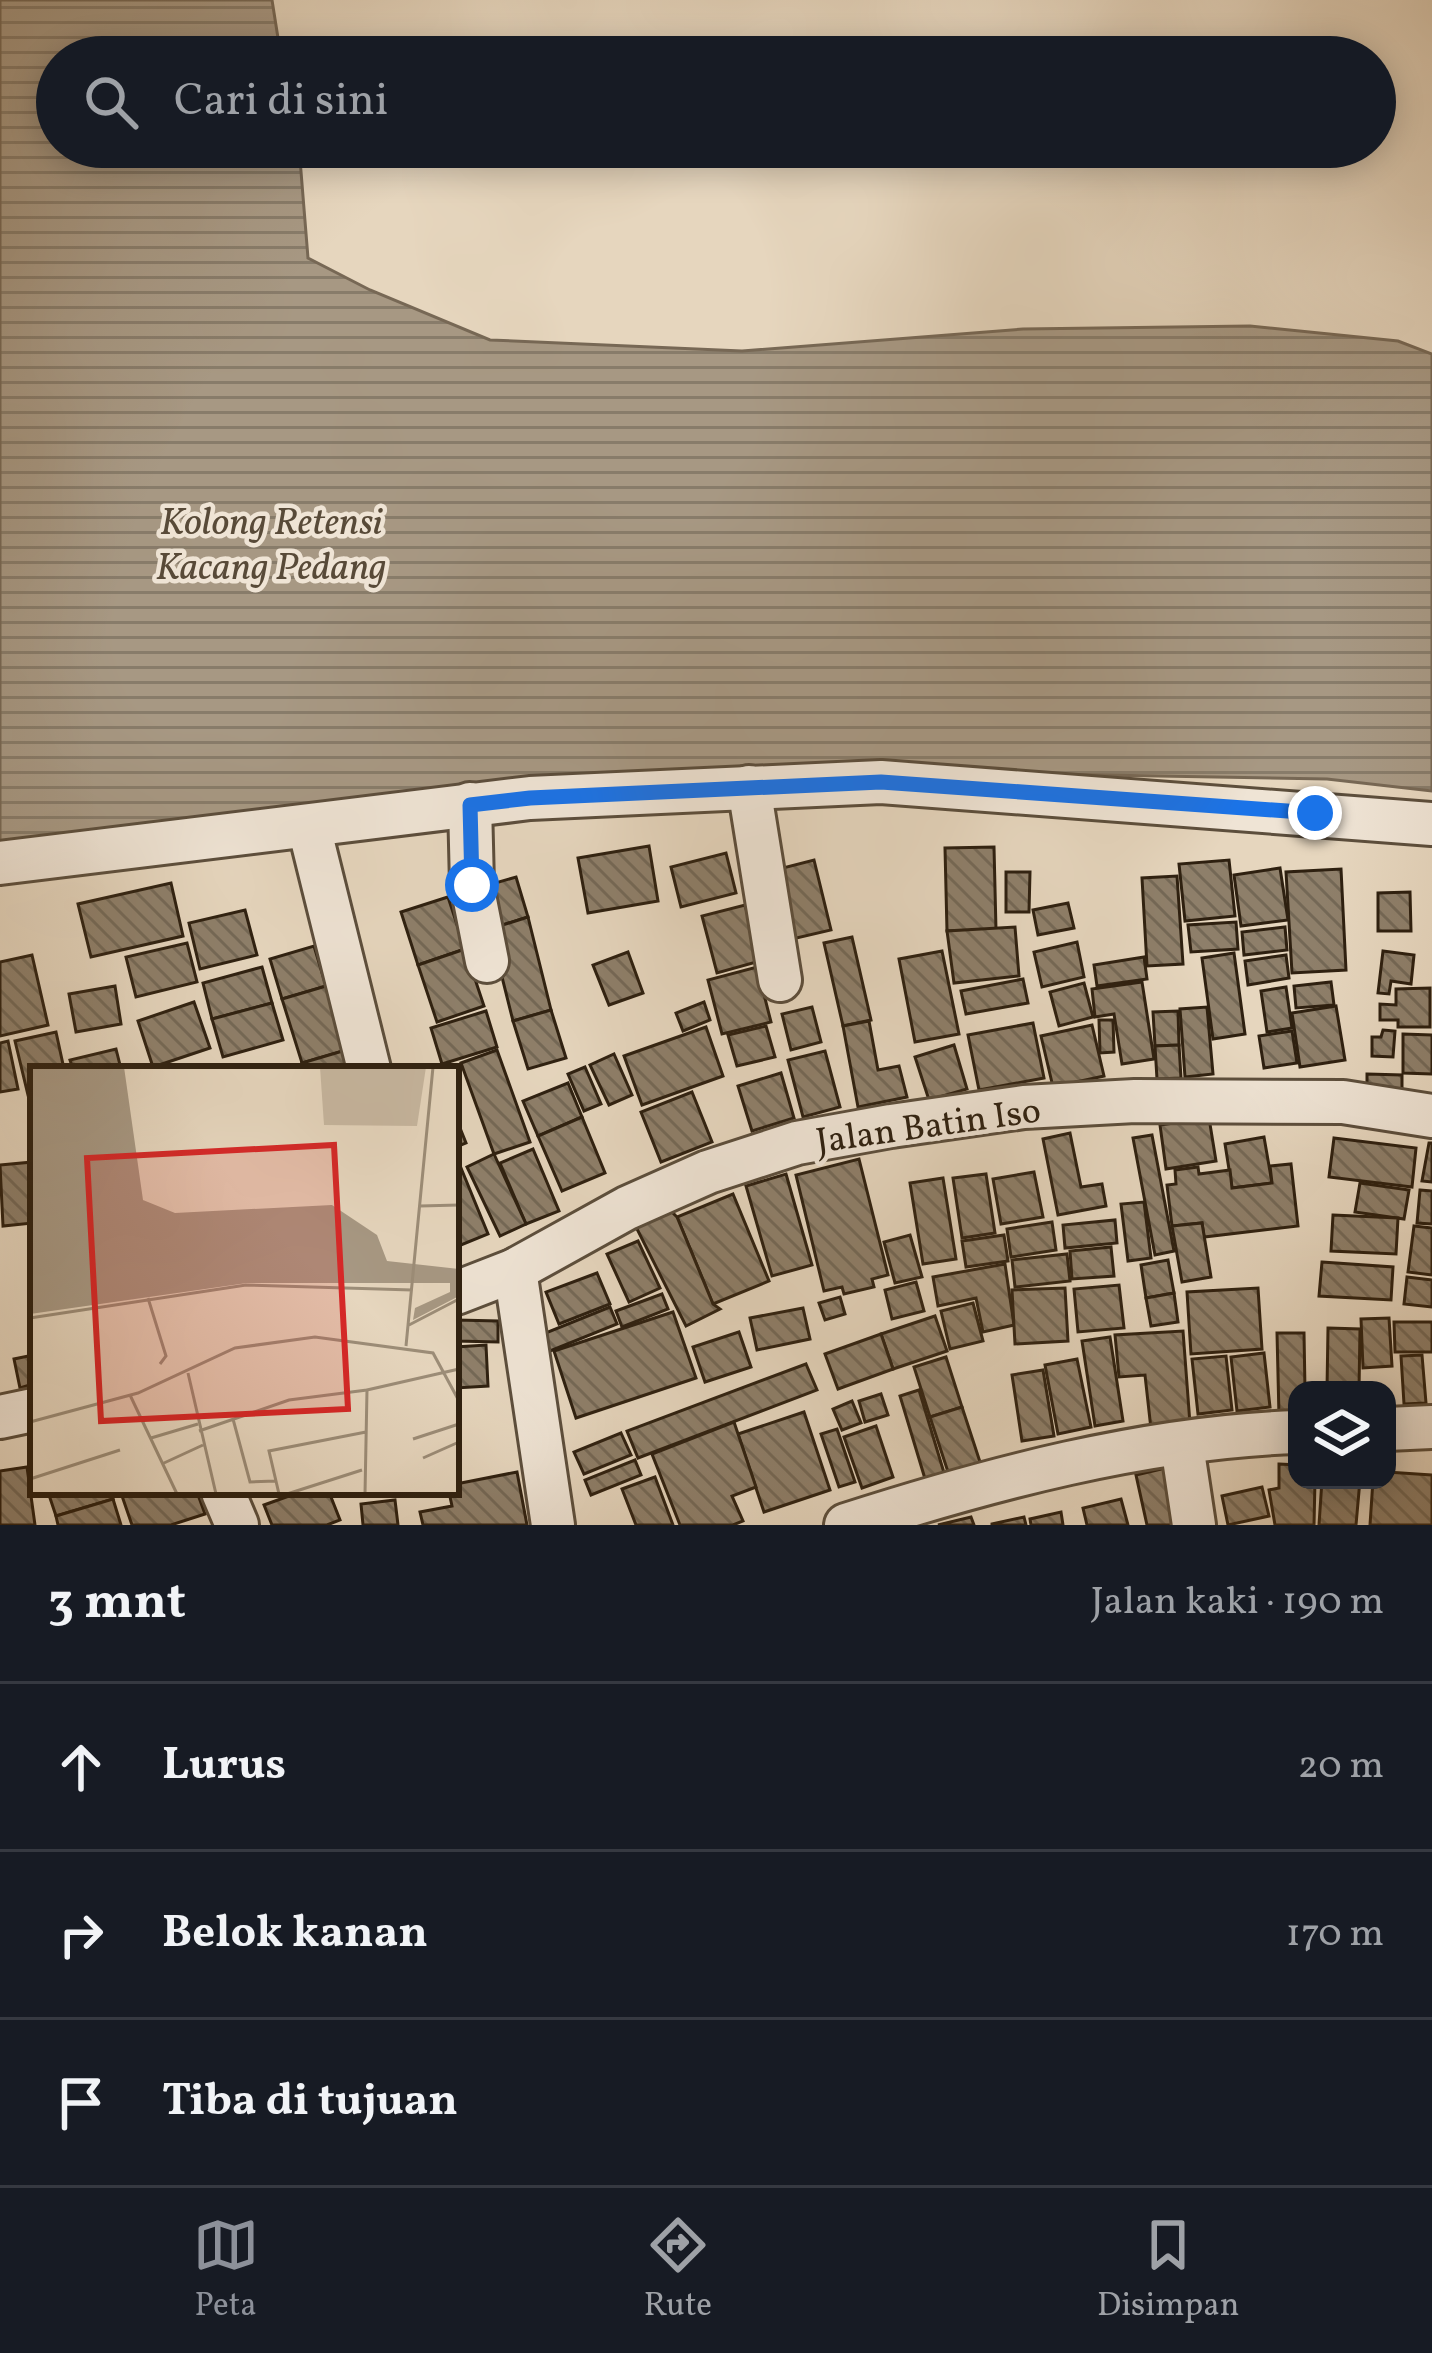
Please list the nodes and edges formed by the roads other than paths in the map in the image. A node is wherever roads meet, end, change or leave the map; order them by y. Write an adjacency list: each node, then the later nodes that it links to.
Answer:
1 (748, 787): 2 (street); 3 (street); 7 (street)
2 (470, 805): 4 (street); 6 (street)
3 (1432, 824)
4 (309, 827): 5 (street); 8 (street)
5 (0, 862)
6 (487, 961)
7 (780, 980)
8 (368, 1066)
9 (1432, 1116): 10 (street, Jalan Batin Iso)
10 (515, 1270): 11 (street, Jalan Batin Iso); 20 (street)
11 (459, 1292)
12 (30, 1411): 13 (street)
13 (0, 1418)
14 (1432, 1427): 15 (street)
15 (1396, 1429)
16 (1288, 1433): 17 (street)
17 (1182, 1444): 21 (street); 22 (street)
18 (224, 1495): 19 (street)
19 (237, 1525)
20 (553, 1525)
21 (846, 1525)
22 (1194, 1525)

